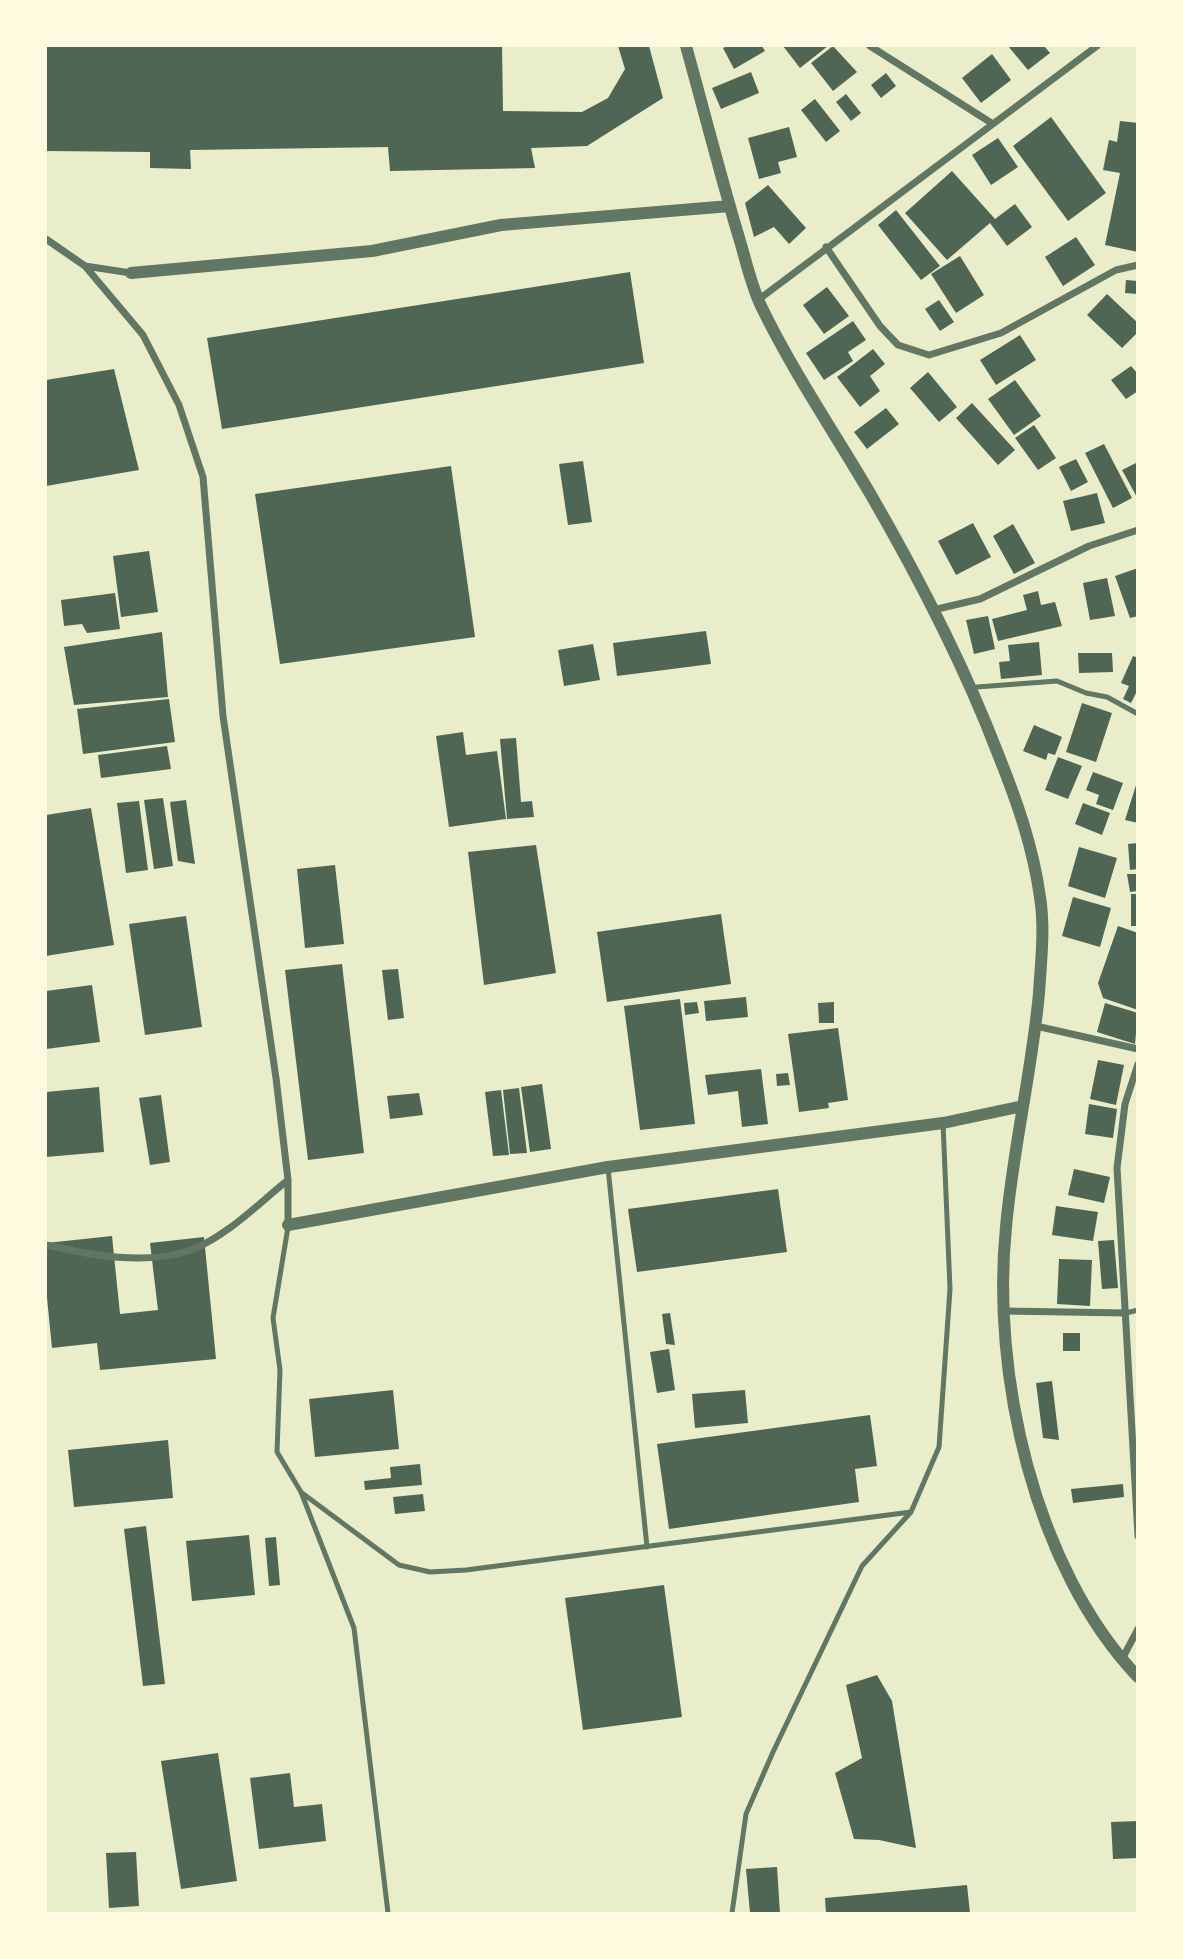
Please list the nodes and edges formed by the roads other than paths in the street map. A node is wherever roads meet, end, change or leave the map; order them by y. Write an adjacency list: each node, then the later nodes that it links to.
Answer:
1 (686, 46): 5 (street)
2 (870, 46): 4 (street)
3 (1097, 46): 4 (street)
4 (993, 124): 7 (street)
5 (730, 206): 10 (street); 11 (street)
6 (46, 239): 9 (street)
7 (826, 247): 8 (street); 11 (street)
8 (1138, 265)
9 (85, 266): 10 (street); 22 (street)
10 (131, 273)
11 (758, 300): 13 (street)
12 (1138, 530): 13 (street)
13 (933, 610): 16 (street)
14 (977, 687): 15 (lane)
15 (1138, 714)
16 (1036, 1027): 17 (street); 19 (street)
17 (1138, 1049)
18 (1138, 1064): 27 (street)
19 (1023, 1106): 20 (street); 26 (street)
20 (943, 1123): 21 (street); 30 (lane)
21 (608, 1167): 23 (street); 32 (lane)
22 (288, 1180): 23 (street); 24 (street)
23 (288, 1225): 28 (lane)
24 (46, 1245)
25 (1138, 1310): 27 (lane)
26 (1004, 1311): 27 (street); 34 (street)
27 (1126, 1313): 29 (street)
28 (301, 1492): 32 (lane); 36 (lane)
29 (1136, 1493): 31 (street)
30 (911, 1512): 32 (lane); 37 (lane)
31 (1138, 1536)
32 (648, 1547)
33 (1138, 1629): 34 (street)
34 (1121, 1660): 35 (street)
35 (1138, 1677)
36 (388, 1913)
37 (732, 1913)

